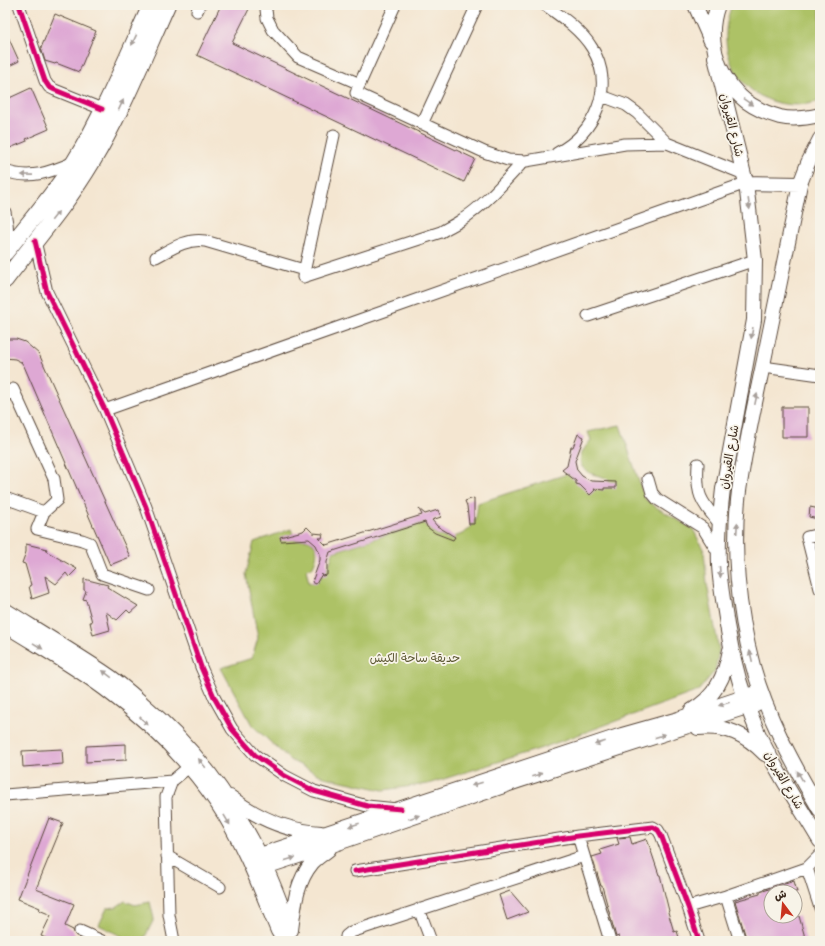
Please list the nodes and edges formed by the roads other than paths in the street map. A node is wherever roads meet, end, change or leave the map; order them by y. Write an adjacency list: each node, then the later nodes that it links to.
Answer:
1 (19, 5): 13 (street)
2 (151, 5): 13 (highway, one-way to 13)
3 (167, 5): 26 (highway, one-way to 3)
4 (268, 5): 11 (street)
5 (395, 5): 11 (street)
6 (477, 5): 15 (street)
7 (545, 5): 12 (street)
8 (695, 5): 10 (main road)
9 (718, 5): 10 (main road)
10 (714, 52): 14 (main road, one-way to 14); 23 (main road, شارع القيروان)
11 (357, 92): 15 (street)
12 (602, 96): 18 (street); 19 (street)
13 (102, 109): 21 (highway)
14 (820, 115)
15 (422, 124): 20 (street)
16 (334, 135): 30 (street)
17 (820, 139): 24 (main road, شارع القيروان)
18 (667, 143): 19 (street); 23 (street)
19 (551, 157): 20 (street)
20 (524, 161): 30 (street)
21 (75, 162): 22 (street, one-way to 22); 27 (highway)
22 (5, 171)
23 (745, 178): 24 (main road); 29 (main road, شارع القيروان, one-way to 29); 36 (street)
24 (800, 184): 33 (main road, شارع القيروان)
25 (5, 212): 27 (street)
26 (35, 241): 31 (highway); 36 (street)
27 (6, 252)
28 (156, 257): 30 (street)
29 (755, 260): 32 (street); 41 (main road, شارع القيروان, one-way to 41)
30 (304, 270)
31 (5, 280)
32 (588, 316)
33 (762, 367): 34 (street); 49 (main road, شارع القيروان, one-way to 33)
34 (820, 374)
35 (5, 396): 40 (street)
36 (105, 410): 57 (street)
37 (698, 464): 41 (street)
38 (648, 480): 43 (street)
39 (5, 498): 40 (street)
40 (44, 512): 45 (street)
41 (720, 524): 43 (main road, شارع القيروان)
42 (820, 534): 44 (street)
43 (719, 554): 48 (main road, شارع القيروان, one-way to 48)
44 (820, 589)
45 (149, 590)
46 (5, 610): 55 (main road, one-way to 46)
47 (5, 625): 53 (main road, one-way to 53)
48 (730, 644): 50 (main road, شارع القيروان); 51 (main road)
49 (763, 697): 50 (main road); 58 (main road, شارع القيروان, one-way to 49)
50 (746, 702): 51 (main road); 52 (main road, شارع القيروان)
51 (678, 725): 52 (main road); 57 (main road, one-way to 57); 60 (main road, one-way to 51)
52 (772, 761): 61 (main road, شارع القيروان)
53 (190, 766): 54 (street); 65 (main road, one-way to 65)
54 (172, 781): 56 (street); 63 (street)
55 (225, 794): 60 (main road); 65 (main road)
56 (5, 795)
57 (401, 809): 60 (main road, one-way to 60)
58 (820, 810)
59 (578, 836): 64 (street); 67 (street); 70 (street)
60 (332, 839): 65 (main road); 74 (main road)
61 (820, 841)
62 (820, 855): 66 (street)
63 (167, 856): 68 (street); 77 (street)
64 (584, 856): 72 (street); 75 (street)
65 (257, 863): 74 (main road)
66 (806, 868): 69 (street); 71 (street)
67 (355, 872)
68 (220, 887)
69 (726, 896): 70 (street); 81 (street)
70 (688, 907): 80 (street)
71 (820, 908)
72 (419, 909): 78 (street); 79 (street)
73 (80, 931): 76 (street)
74 (289, 937)
75 (607, 940)
76 (102, 941)
77 (174, 941)
78 (346, 941)
79 (431, 941)
80 (699, 941)
81 (740, 941)

